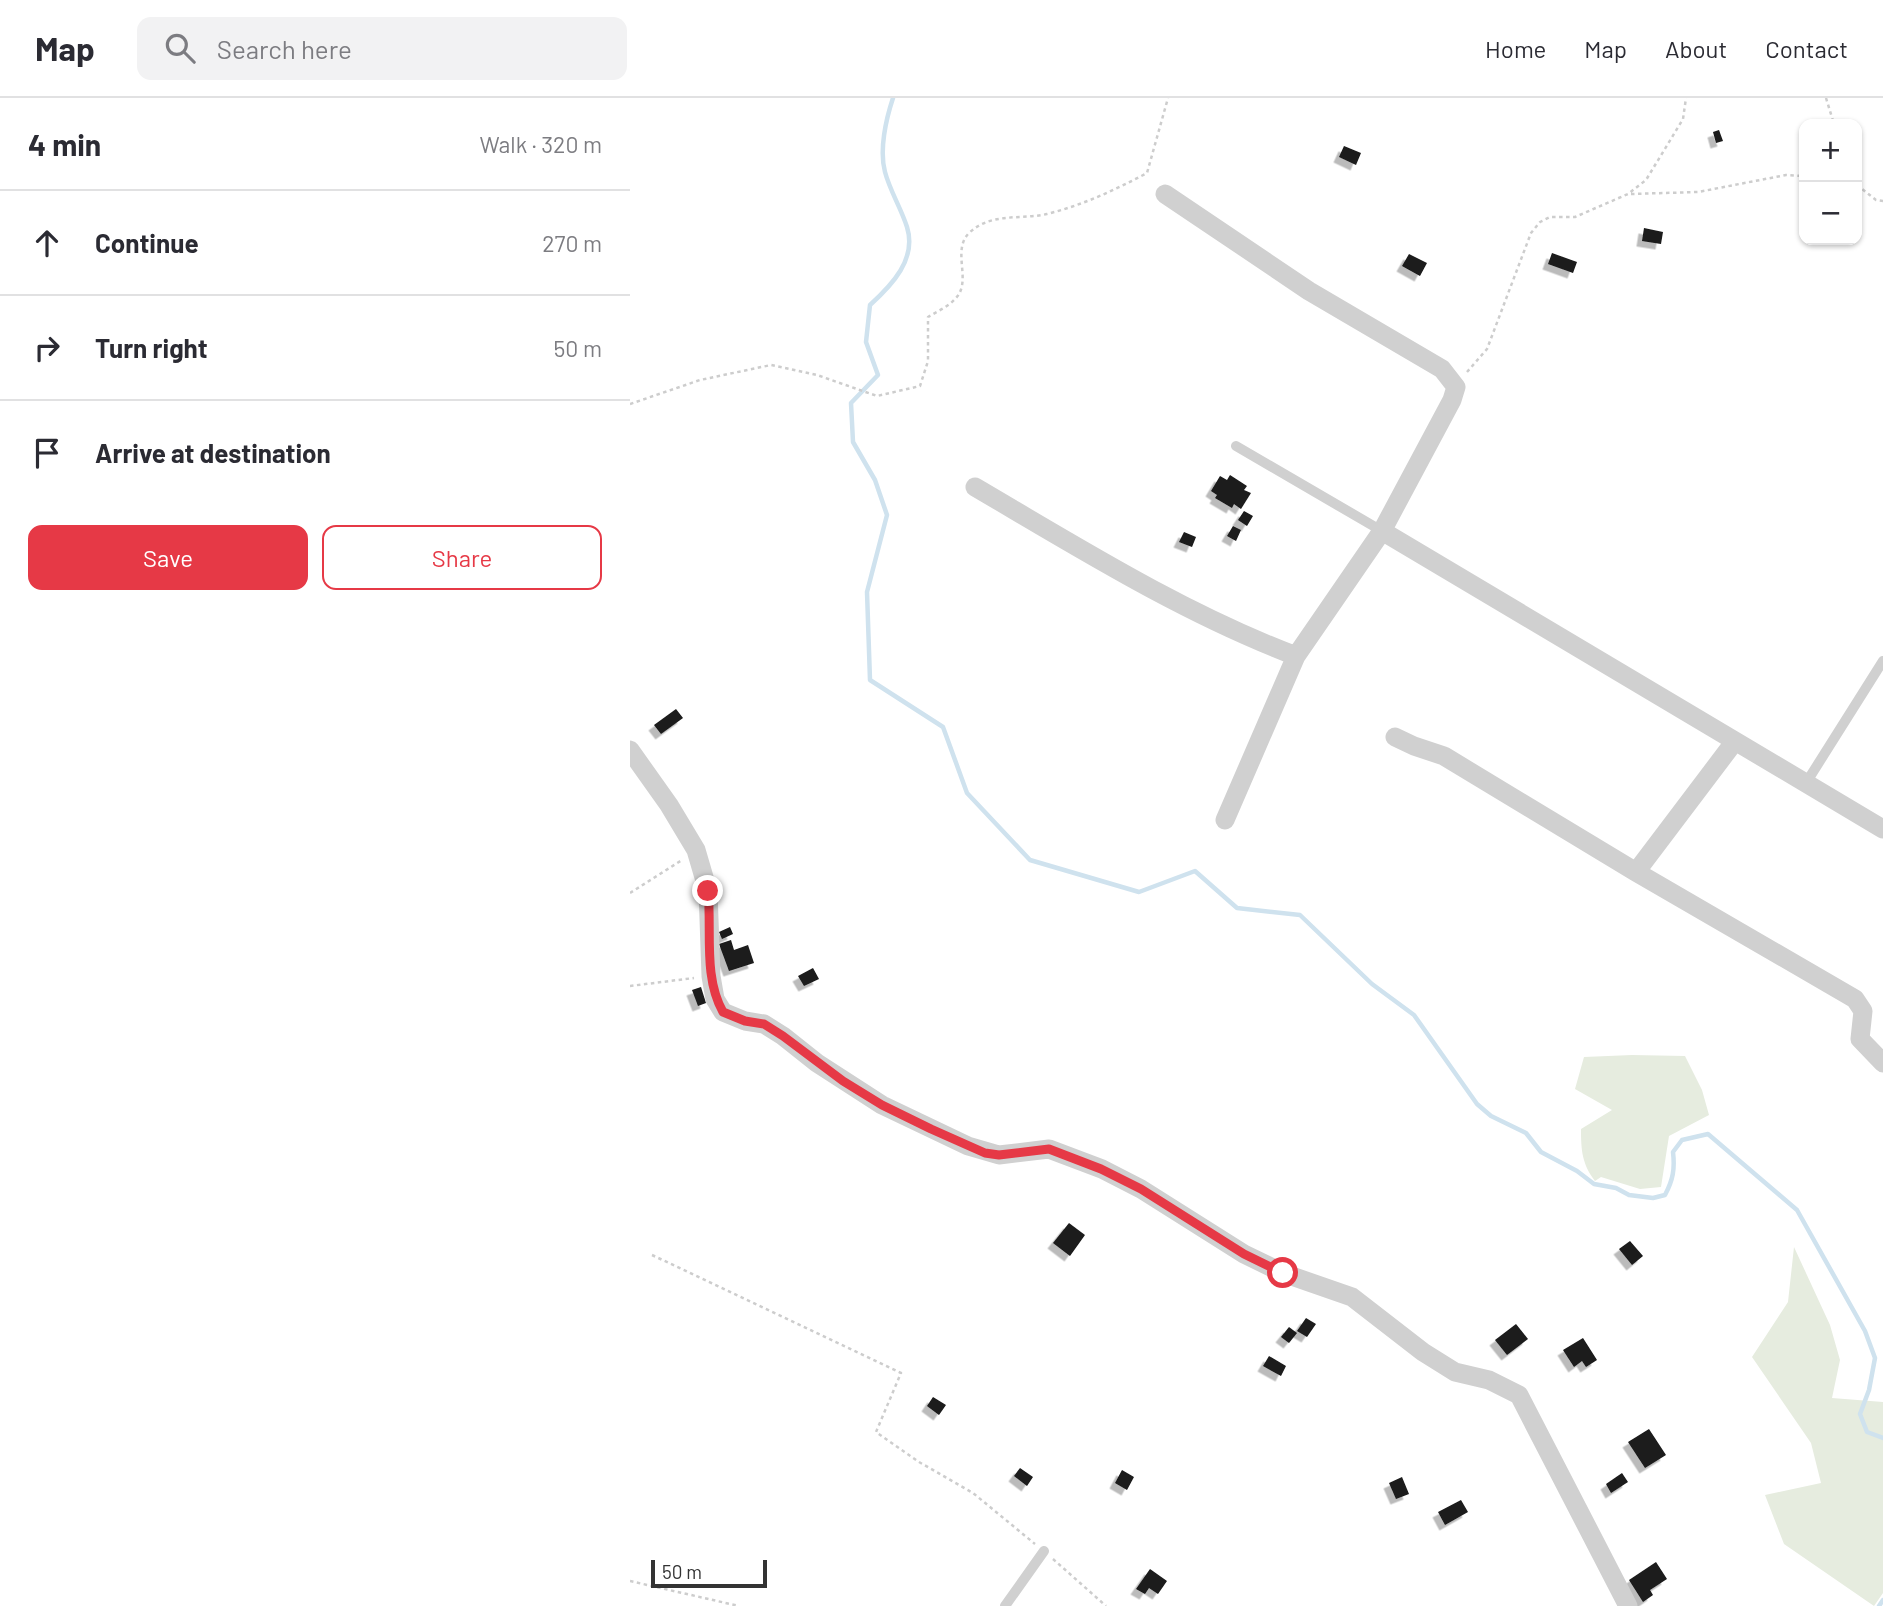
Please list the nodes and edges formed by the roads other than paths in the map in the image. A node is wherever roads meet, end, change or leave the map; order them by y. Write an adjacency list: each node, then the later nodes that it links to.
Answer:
1 (1165, 194): 4 (street)
2 (1236, 446): 4 (lane)
3 (975, 487): 5 (street)
4 (1382, 531): 5 (street); 8 (street)
5 (1296, 656): 11 (street)
6 (1883, 661): 10 (lane)
7 (1395, 737): 13 (street)
8 (1735, 741): 10 (street); 13 (street)
9 (630, 750): 17 (street)
10 (1806, 783): 12 (street)
11 (1225, 820)
12 (1883, 829)
13 (1636, 872): 14 (street)
14 (1883, 1063)
15 (1044, 1551): 16 (lane)
16 (1005, 1606)
17 (1628, 1606)

